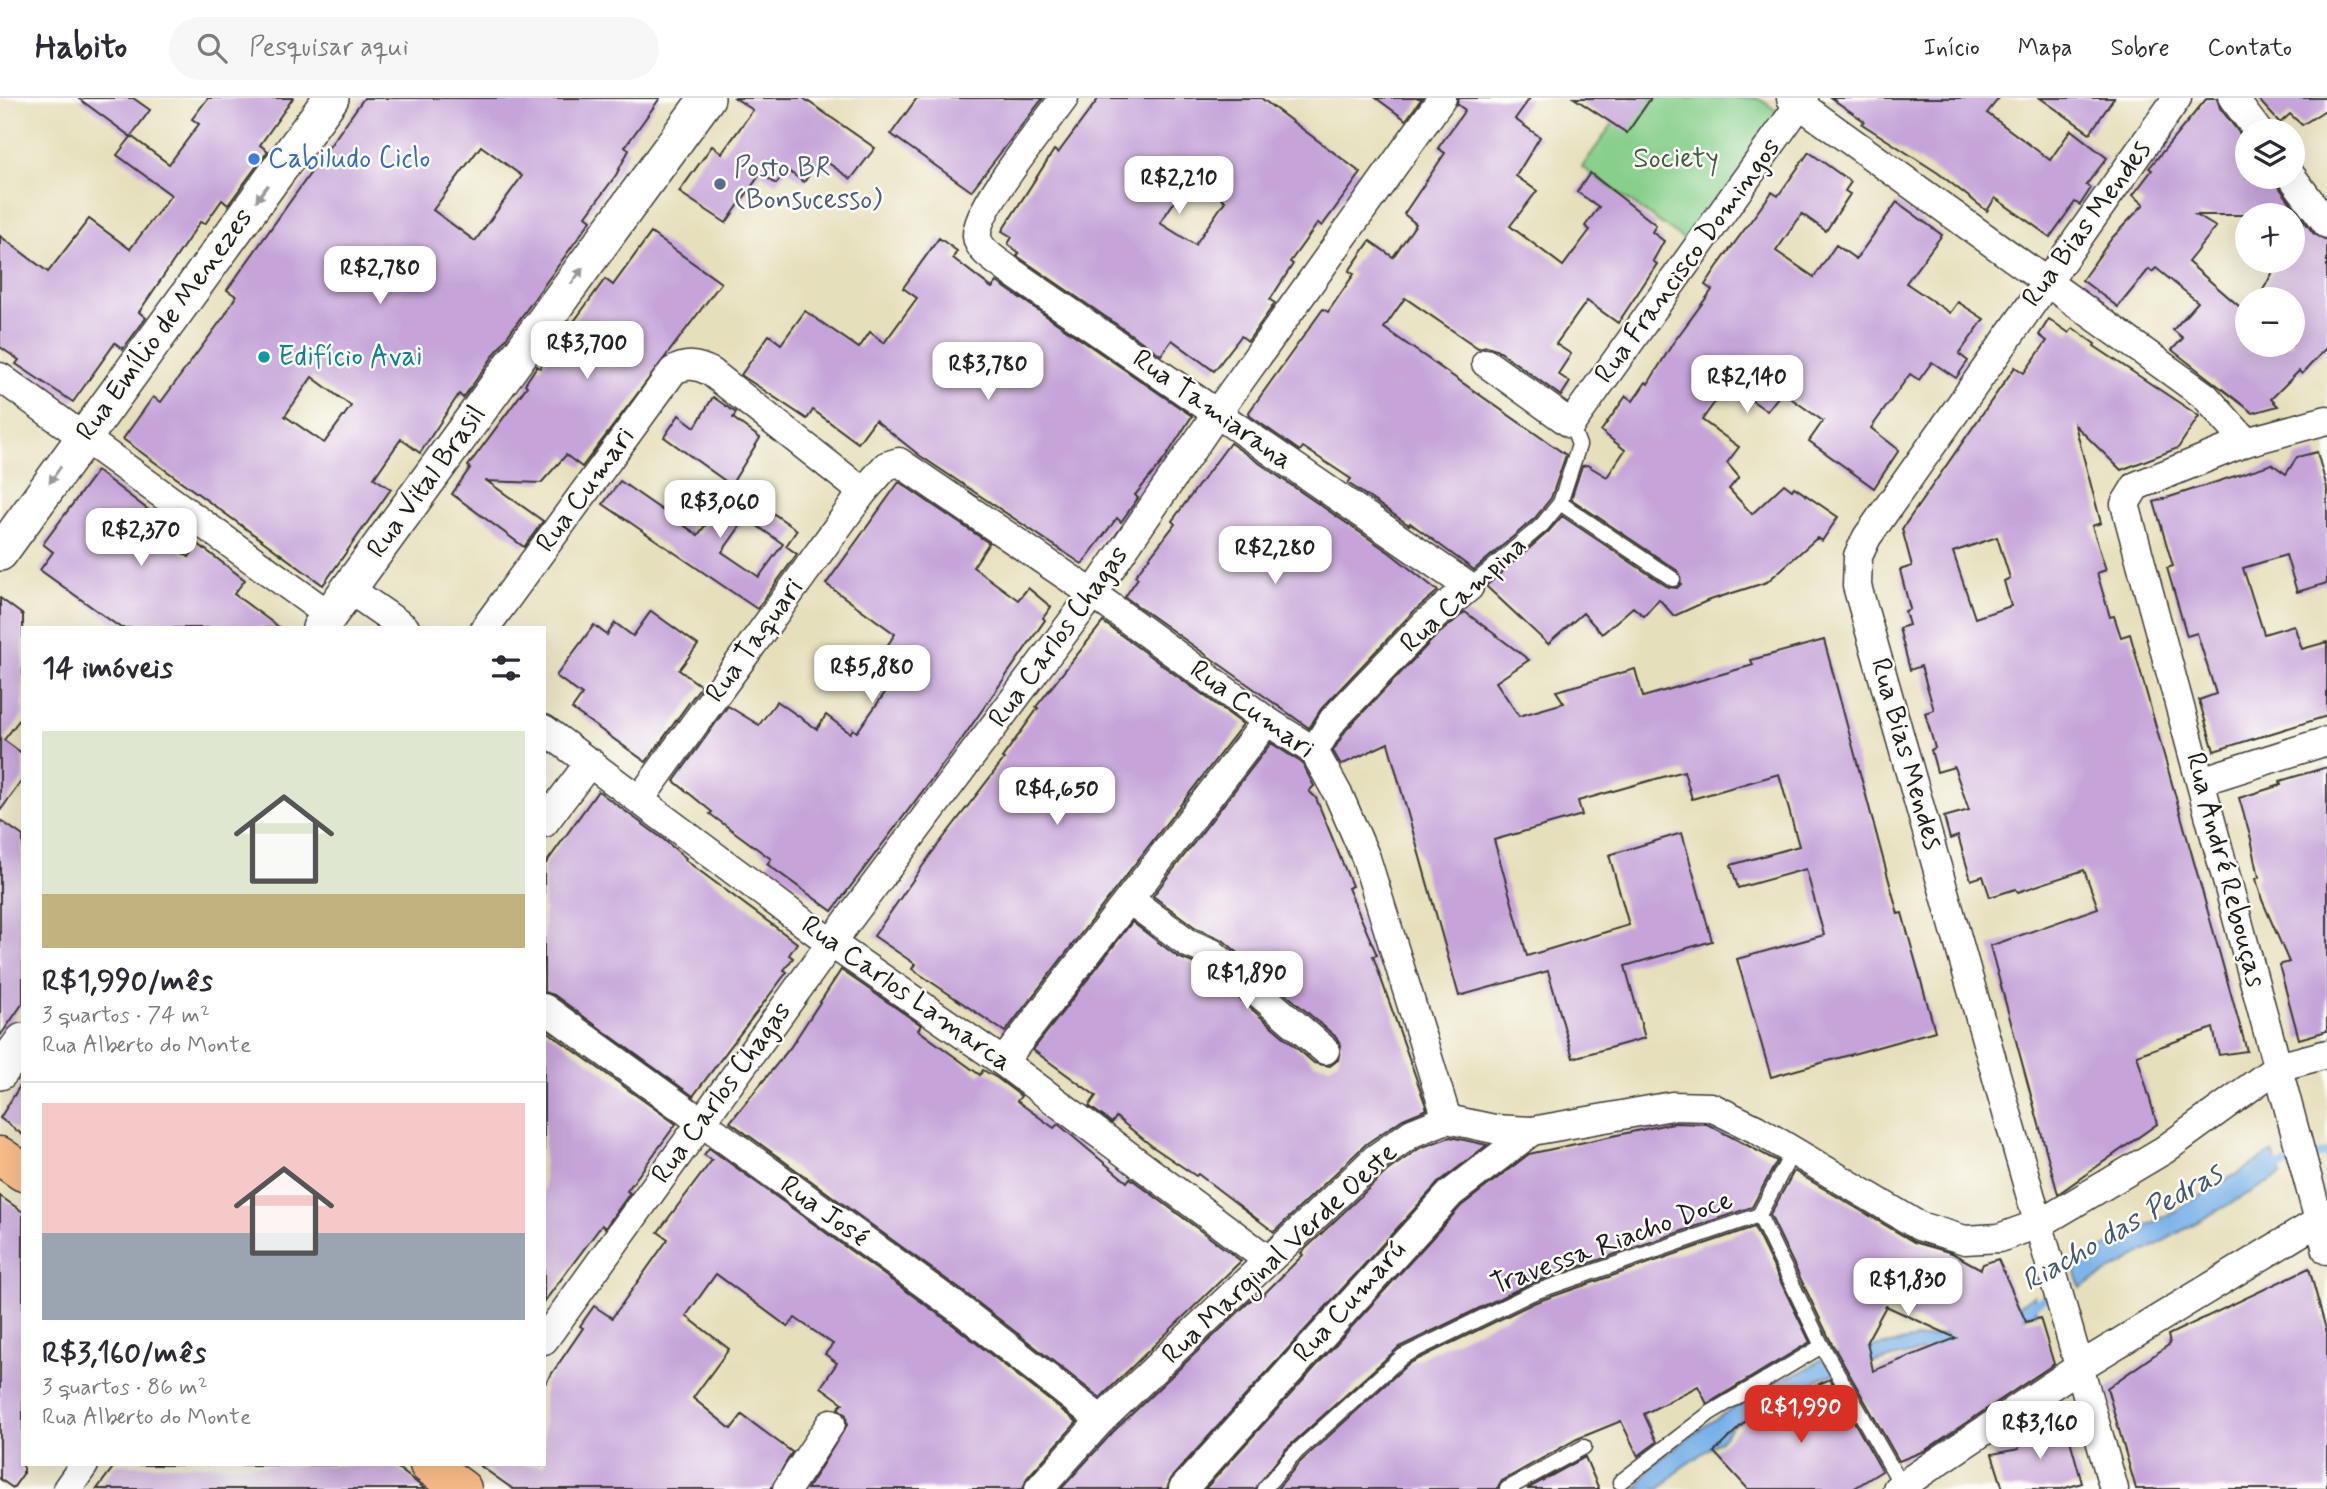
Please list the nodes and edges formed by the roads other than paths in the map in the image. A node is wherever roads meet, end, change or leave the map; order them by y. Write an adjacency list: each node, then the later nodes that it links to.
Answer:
1 (331, 98): 17 (street, Rua Emílio de Menezes, one-way to 17)
2 (1064, 98): 14 (street, Rua Tamiarana)
3 (1442, 98): 14 (street, Rua Carlos Chagas)
4 (2177, 98): 11 (street, Rua Bias Mendes)
5 (2232, 98): 8 (street)
6 (704, 99): 26 (street, Rua Vital Brasil, one-way to 6)
7 (1798, 100): 11 (street); 16 (street, Rua Francisco Domingos)
8 (2249, 119)
9 (2301, 189): 10 (street)
10 (2327, 223)
11 (2046, 280): 18 (street); 54 (street, Rua Bias Mendes)
12 (1486, 363): 16 (street)
13 (0, 377): 17 (street)
14 (1217, 414): 24 (street, Rua Tamiarana); 25 (street, Rua Carlos Chagas)
15 (2327, 420): 18 (street)
16 (1571, 424): 21 (lane, Rua Campina)
17 (83, 436): 22 (street, Rua Emílio de Menezes, one-way to 22); 26 (street)
18 (2246, 442): 34 (street, Rua André Rebouças)
19 (904, 464): 20 (street, Rua Taquari); 25 (street, Rua Cumari)
20 (863, 492): 28 (street, Rua Cumari); 35 (street, Rua Taquari)
21 (1560, 503): 23 (lane); 24 (lane, Rua Campina)
22 (0, 553)
23 (1672, 579)
24 (1469, 587): 32 (street, Rua Campina)
25 (1093, 594): 29 (street, Rua Cumari); 38 (street, Rua Carlos Chagas)
26 (332, 611): 27 (street)
27 (396, 626)
28 (486, 626)
29 (1266, 721): 32 (street, Rua Cumari); 37 (street)
30 (546, 730): 33 (street, Rua Carlos Lamarca)
31 (2327, 741): 34 (street)
32 (1314, 751): 46 (street, Rua Cumari)
33 (590, 762): 35 (street, Rua Carlos Lamarca); 36 (street)
34 (2201, 781): 44 (street, Rua André Rebouças)
35 (640, 799): 38 (street, Rua Carlos Lamarca)
36 (546, 819)
37 (1129, 900): 41 (street); 43 (street)
38 (831, 943): 43 (street, Rua Carlos Lamarca); 47 (street, Rua Carlos Chagas)
39 (546, 1009): 47 (street, Rua José)
40 (21, 1044): 45 (street)
41 (1325, 1050)
42 (2327, 1054): 44 (street)
43 (1003, 1062): 56 (street, Rua Carlos Lamarca)
44 (2278, 1067): 53 (street, Rua André Rebouças); 54 (street)
45 (0, 1072)
46 (1447, 1119): 48 (street); 56 (street, Rua Marginal Verde Oeste)
47 (699, 1123): 57 (street, Rua Carlos Chagas); 60 (street, Rua José)
48 (1532, 1130): 49 (street); 69 (street, Rua Cumarú)
49 (1792, 1153): 52 (lane, Travessa Riacho Doce); 54 (street)
50 (0, 1156): 51 (main road)
51 (21, 1171)
52 (1759, 1215): 58 (lane); 70 (lane, Travessa Riacho Doce)
53 (2319, 1221): 55 (street, Rua André Rebouças); 59 (street)
54 (2041, 1223): 59 (street, Rua Bias Mendes)
55 (2327, 1250)
56 (1268, 1260): 60 (street, Rua Marginal Verde Oeste)
57 (546, 1337)
58 (1824, 1351): 64 (lane); 65 (lane)
59 (2081, 1366): 65 (street); 72 (street, Rua Bias Mendes)
60 (1101, 1420): 68 (street, Rua Marginal Verde Oeste)
61 (831, 1423): 67 (street)
62 (1584, 1447): 71 (lane)
63 (83, 1466): 66 (street)
64 (1620, 1482)
65 (1900, 1487)
66 (67, 1489)
67 (787, 1489)
68 (1039, 1489)
69 (1183, 1489)
70 (1264, 1489)
71 (1507, 1489)
72 (2114, 1489)

